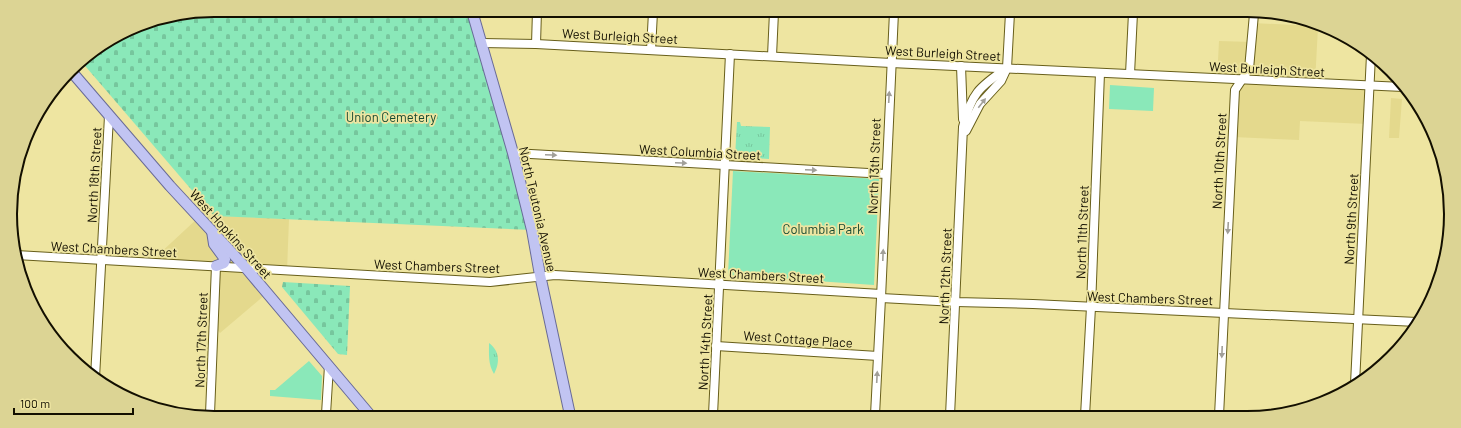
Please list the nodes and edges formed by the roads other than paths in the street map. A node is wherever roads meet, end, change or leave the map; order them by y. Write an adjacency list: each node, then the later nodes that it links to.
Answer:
1 (474, 17): 9 (main road, North Teutonia Avenue)
2 (537, 17): 10 (street)
3 (654, 17): 11 (street)
4 (774, 17): 13 (street)
5 (894, 17): 15 (street, North 13th Street)
6 (1010, 17): 17 (street, North 12th Street)
7 (1133, 17): 19 (street)
8 (1254, 17): 21 (street, North 10th Street)
9 (482, 43): 10 (street, West Burleigh Street); 27 (main road, North Teutonia Avenue)
10 (536, 44): 11 (street, West Burleigh Street)
11 (651, 50): 12 (street, West Burleigh Street)
12 (730, 54): 13 (street, West Burleigh Street); 28 (street, North 14th Street)
13 (772, 56): 15 (street, West Burleigh Street)
14 (1371, 61): 22 (street, North 9th Street)
15 (891, 63): 16 (street, West Burleigh Street); 29 (street, North 13th Street, one-way to 15)
16 (961, 66): 17 (street, West Burleigh Street); 25 (street)
17 (1007, 68): 18 (street, West Burleigh Street); 25 (street, North 12th Street); 26 (street, North 12th Street, one-way to 17)
18 (1100, 73): 19 (street, West Burleigh Street); 39 (street, North 11th Street)
19 (1130, 74): 21 (street, West Burleigh Street)
20 (75, 75): 24 (main road, West Hopkins Street)
21 (1242, 80): 22 (street, West Burleigh Street); 40 (street, North 10th Street, one-way to 40)
22 (1369, 86): 23 (street, West Burleigh Street); 41 (street, North 9th Street)
23 (1397, 87)
24 (109, 116): 30 (main road, West Hopkins Street); 32 (street, North 18th Street)
25 (963, 127): 26 (street, North 12th Street)
26 (963, 137): 38 (street, North 12th Street)
27 (513, 153): 28 (street, West Columbia Street, one-way to 28); 35 (main road, North Teutonia Avenue)
28 (725, 165): 29 (street, West Columbia Street, one-way to 29); 36 (street, North 14th Street)
29 (886, 174): 37 (street, North 13th Street, one-way to 29)
30 (212, 231): 33 (main road); 34 (main road, West Hopkins Street)
31 (22, 255): 32 (street, West Chambers Street)
32 (101, 260): 33 (street, West Chambers Street); 46 (street, North 18th Street)
33 (216, 266): 34 (street, West Chambers Street); 48 (street, North 17th Street)
34 (246, 268): 35 (street, West Chambers Street); 45 (main road, West Hopkins Street)
35 (540, 275): 36 (street, West Chambers Street); 51 (main road, North Teutonia Avenue)
36 (720, 284): 37 (street, West Chambers Street); 43 (street, North 14th Street)
37 (881, 296): 38 (street, West Chambers Street); 44 (street, North 13th Street)
38 (956, 302): 39 (street, West Chambers Street); 54 (street, North 12th Street)
39 (1091, 307): 40 (street, West Chambers Street); 55 (street, North 11th Street)
40 (1224, 313): 41 (street, West Chambers Street); 56 (street, North 10th Street, one-way to 56)
41 (1358, 319): 42 (street, West Chambers Street); 47 (street, North 9th Street)
42 (1412, 322)
43 (716, 346): 44 (street, West Cottage Place); 52 (street, North 14th Street)
44 (878, 356): 53 (street, North 13th Street, one-way to 44)
45 (329, 366): 49 (street); 50 (main road, West Hopkins Street)
46 (95, 371)
47 (1355, 379)
48 (210, 411)
49 (326, 411)
50 (367, 411)
51 (569, 411)
52 (714, 411)
53 (875, 411)
54 (950, 411)
55 (1085, 411)
56 (1219, 411)

